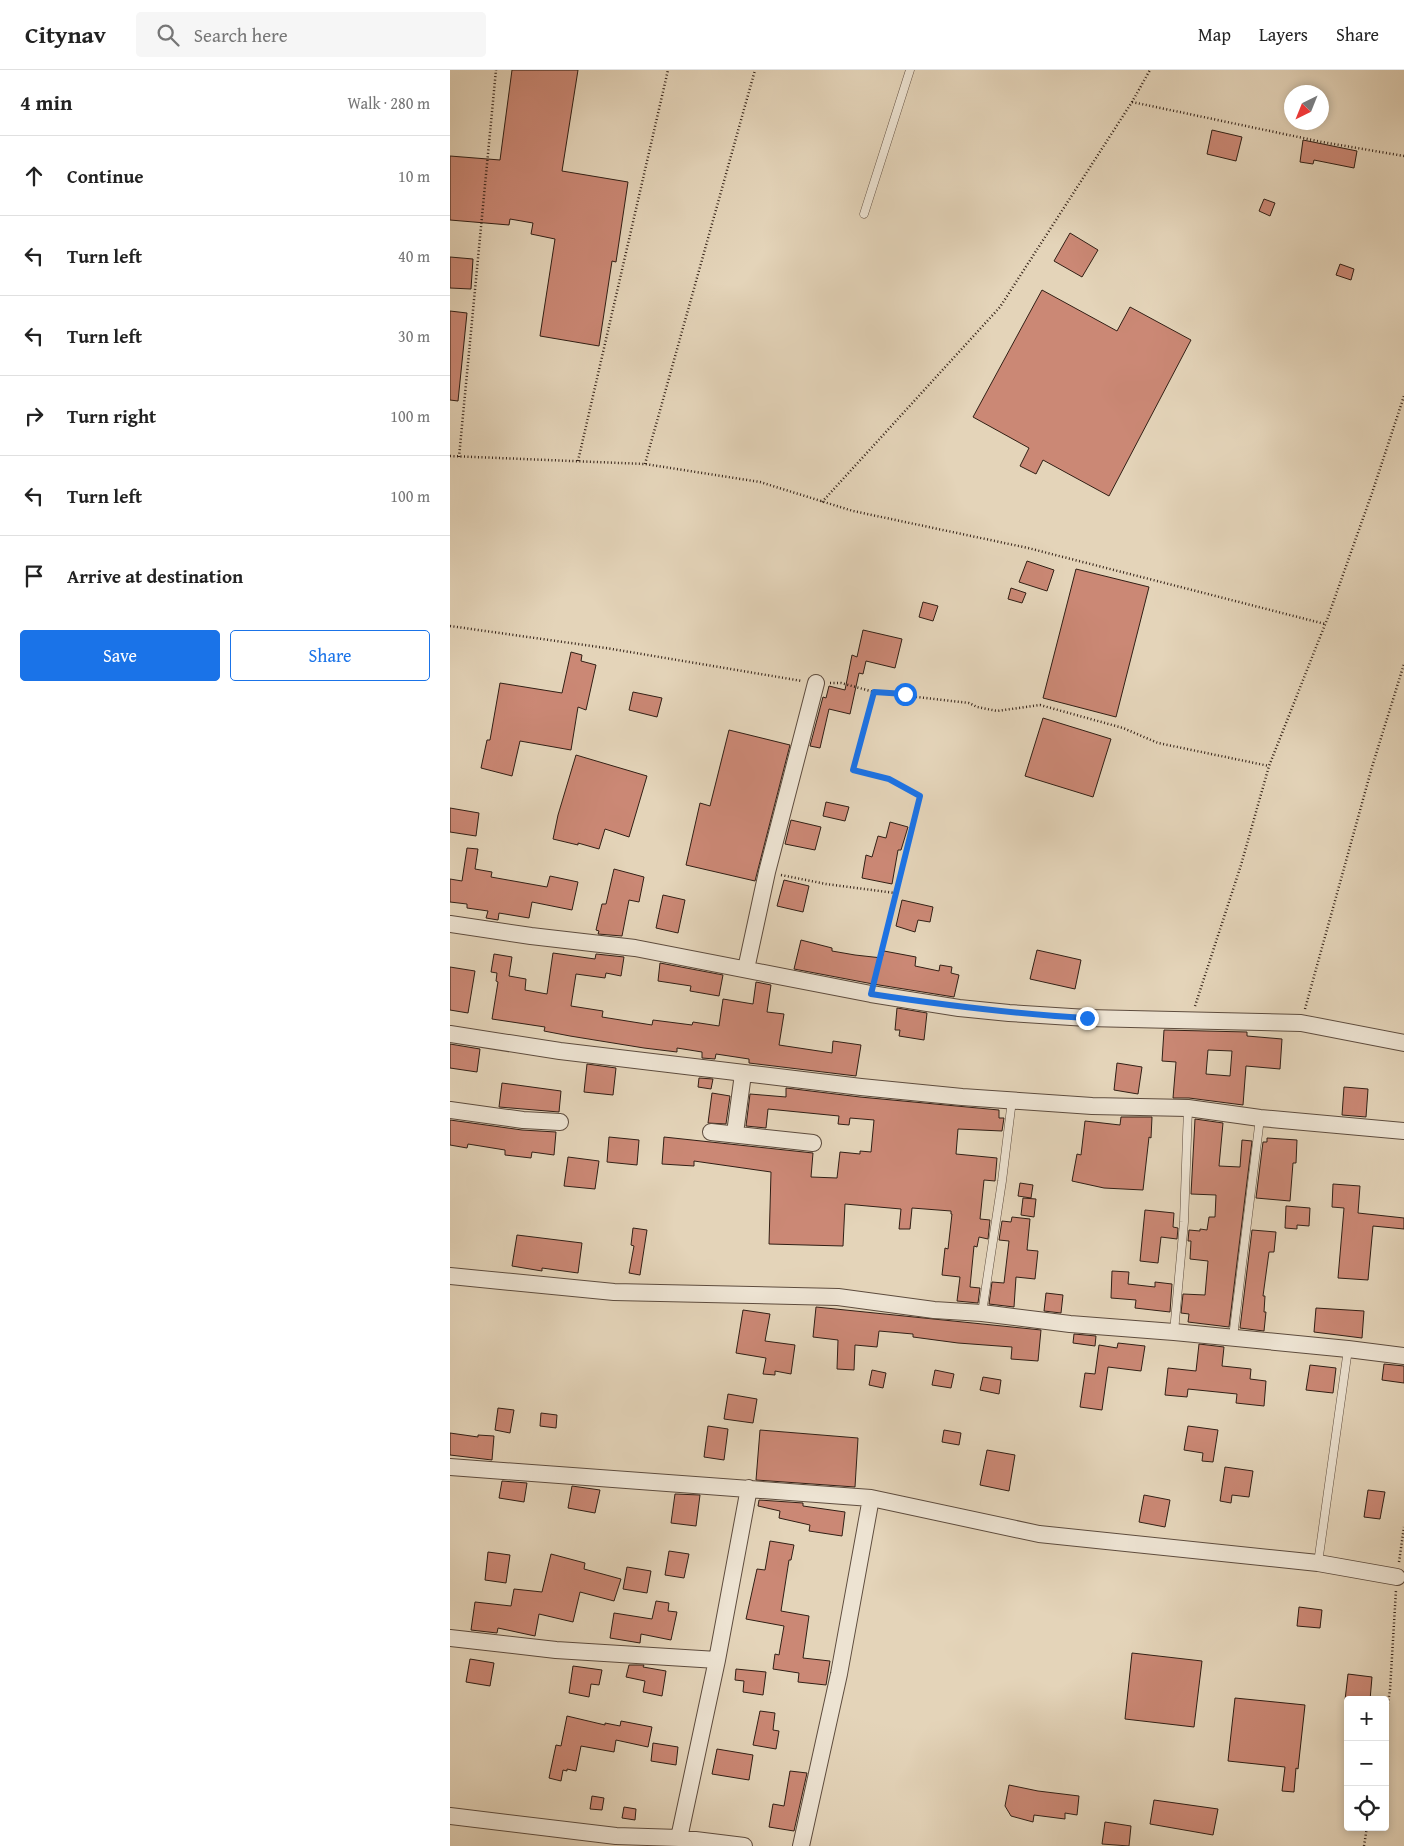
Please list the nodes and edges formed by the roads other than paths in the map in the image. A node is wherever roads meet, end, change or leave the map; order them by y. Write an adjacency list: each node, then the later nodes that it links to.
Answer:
1 (910, 70): 2 (lane)
2 (864, 214)
3 (816, 683): 5 (street)
4 (450, 924): 5 (street)
5 (746, 969): 7 (street)
6 (450, 1034): 8 (street)
7 (1404, 1043)
8 (743, 1074): 9 (street); 16 (street)
9 (1012, 1100): 10 (street); 19 (lane)
10 (1188, 1108): 12 (street); 20 (lane)
11 (450, 1110): 13 (street)
12 (1260, 1118): 14 (street); 21 (lane)
13 (560, 1122)
14 (1404, 1131)
15 (711, 1132): 16 (street)
16 (735, 1133): 17 (street)
17 (813, 1143)
18 (450, 1276): 19 (street)
19 (982, 1313): 20 (street)
20 (1174, 1332): 21 (street)
21 (1233, 1338): 22 (street)
22 (1348, 1349): 23 (street); 27 (lane)
23 (1404, 1356)
24 (450, 1467): 25 (street)
25 (749, 1488): 26 (street); 30 (street)
26 (871, 1498): 27 (street); 35 (street)
27 (1318, 1563): 28 (street)
28 (1397, 1577)
29 (450, 1638): 30 (street)
30 (716, 1660): 32 (street)
31 (450, 1816): 33 (street)
32 (679, 1838): 33 (street); 34 (street)
33 (615, 1841)
34 (744, 1846)
35 (801, 1846)

